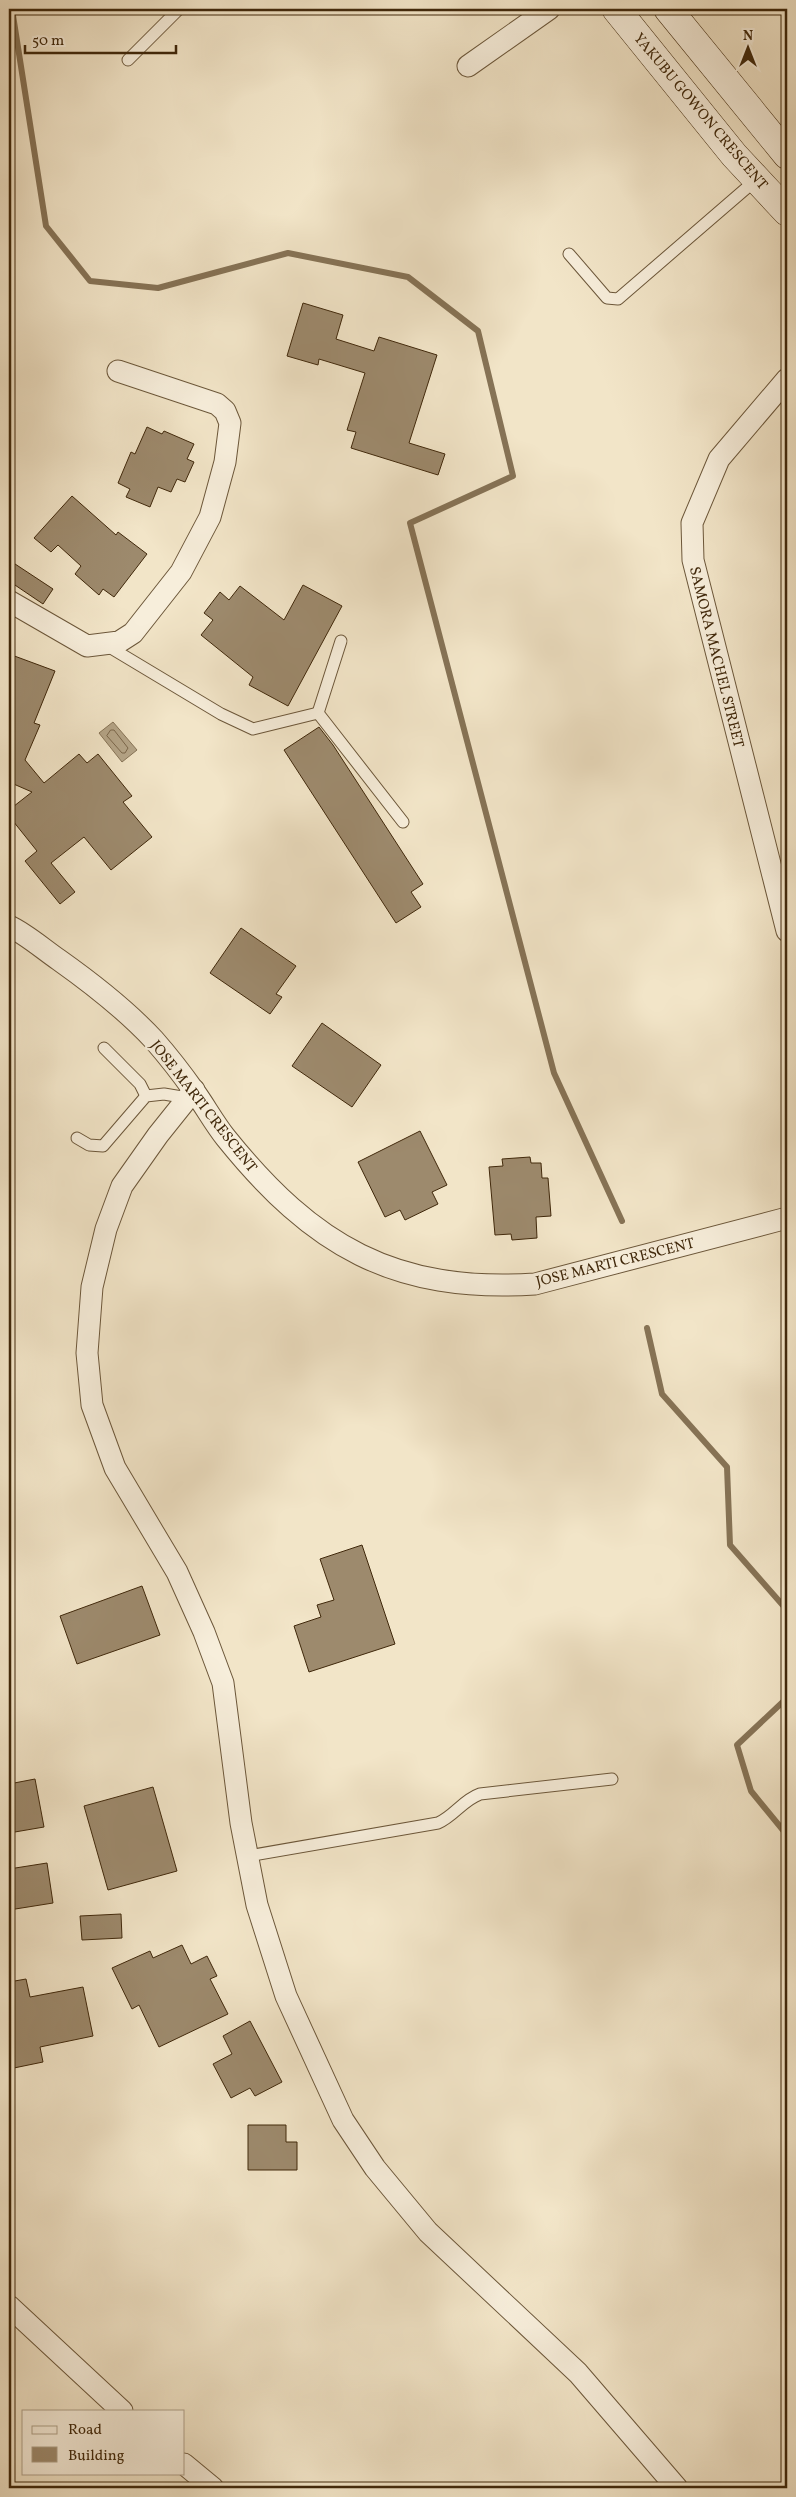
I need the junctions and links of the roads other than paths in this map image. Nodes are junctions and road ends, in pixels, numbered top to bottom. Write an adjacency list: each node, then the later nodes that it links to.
1 (179, 9): 5 (lane)
2 (549, 9): 6 (street)
3 (616, 9): 8 (main road, YAKUBU GOWON CRESCENT)
4 (668, 9): 7 (main road)
5 (128, 60)
6 (468, 66)
7 (787, 155)
8 (757, 179): 9 (main road, YAKUBU GOWON CRESCENT); 10 (lane)
9 (787, 212)
10 (569, 254)
11 (118, 371): 15 (street)
12 (787, 379): 19 (street, SAMORA MACHEL STREET)
13 (9, 601): 15 (street)
14 (341, 641): 16 (lane)
15 (106, 645): 16 (lane)
16 (318, 713): 17 (lane)
17 (403, 822)
18 (9, 926): 21 (street, JOSE MARTI CRESCENT)
19 (787, 931)
20 (104, 1048): 22 (lane)
21 (191, 1094): 22 (lane); 24 (street, JOSE MARTI CRESCENT); 26 (street)
22 (146, 1096): 23 (lane)
23 (78, 1138)
24 (787, 1218)
25 (612, 1778): 26 (lane)
26 (248, 1856): 31 (street)
27 (9, 2306): 28 (street)
28 (121, 2410)
29 (185, 2465): 30 (street)
30 (213, 2488)
31 (677, 2488)

